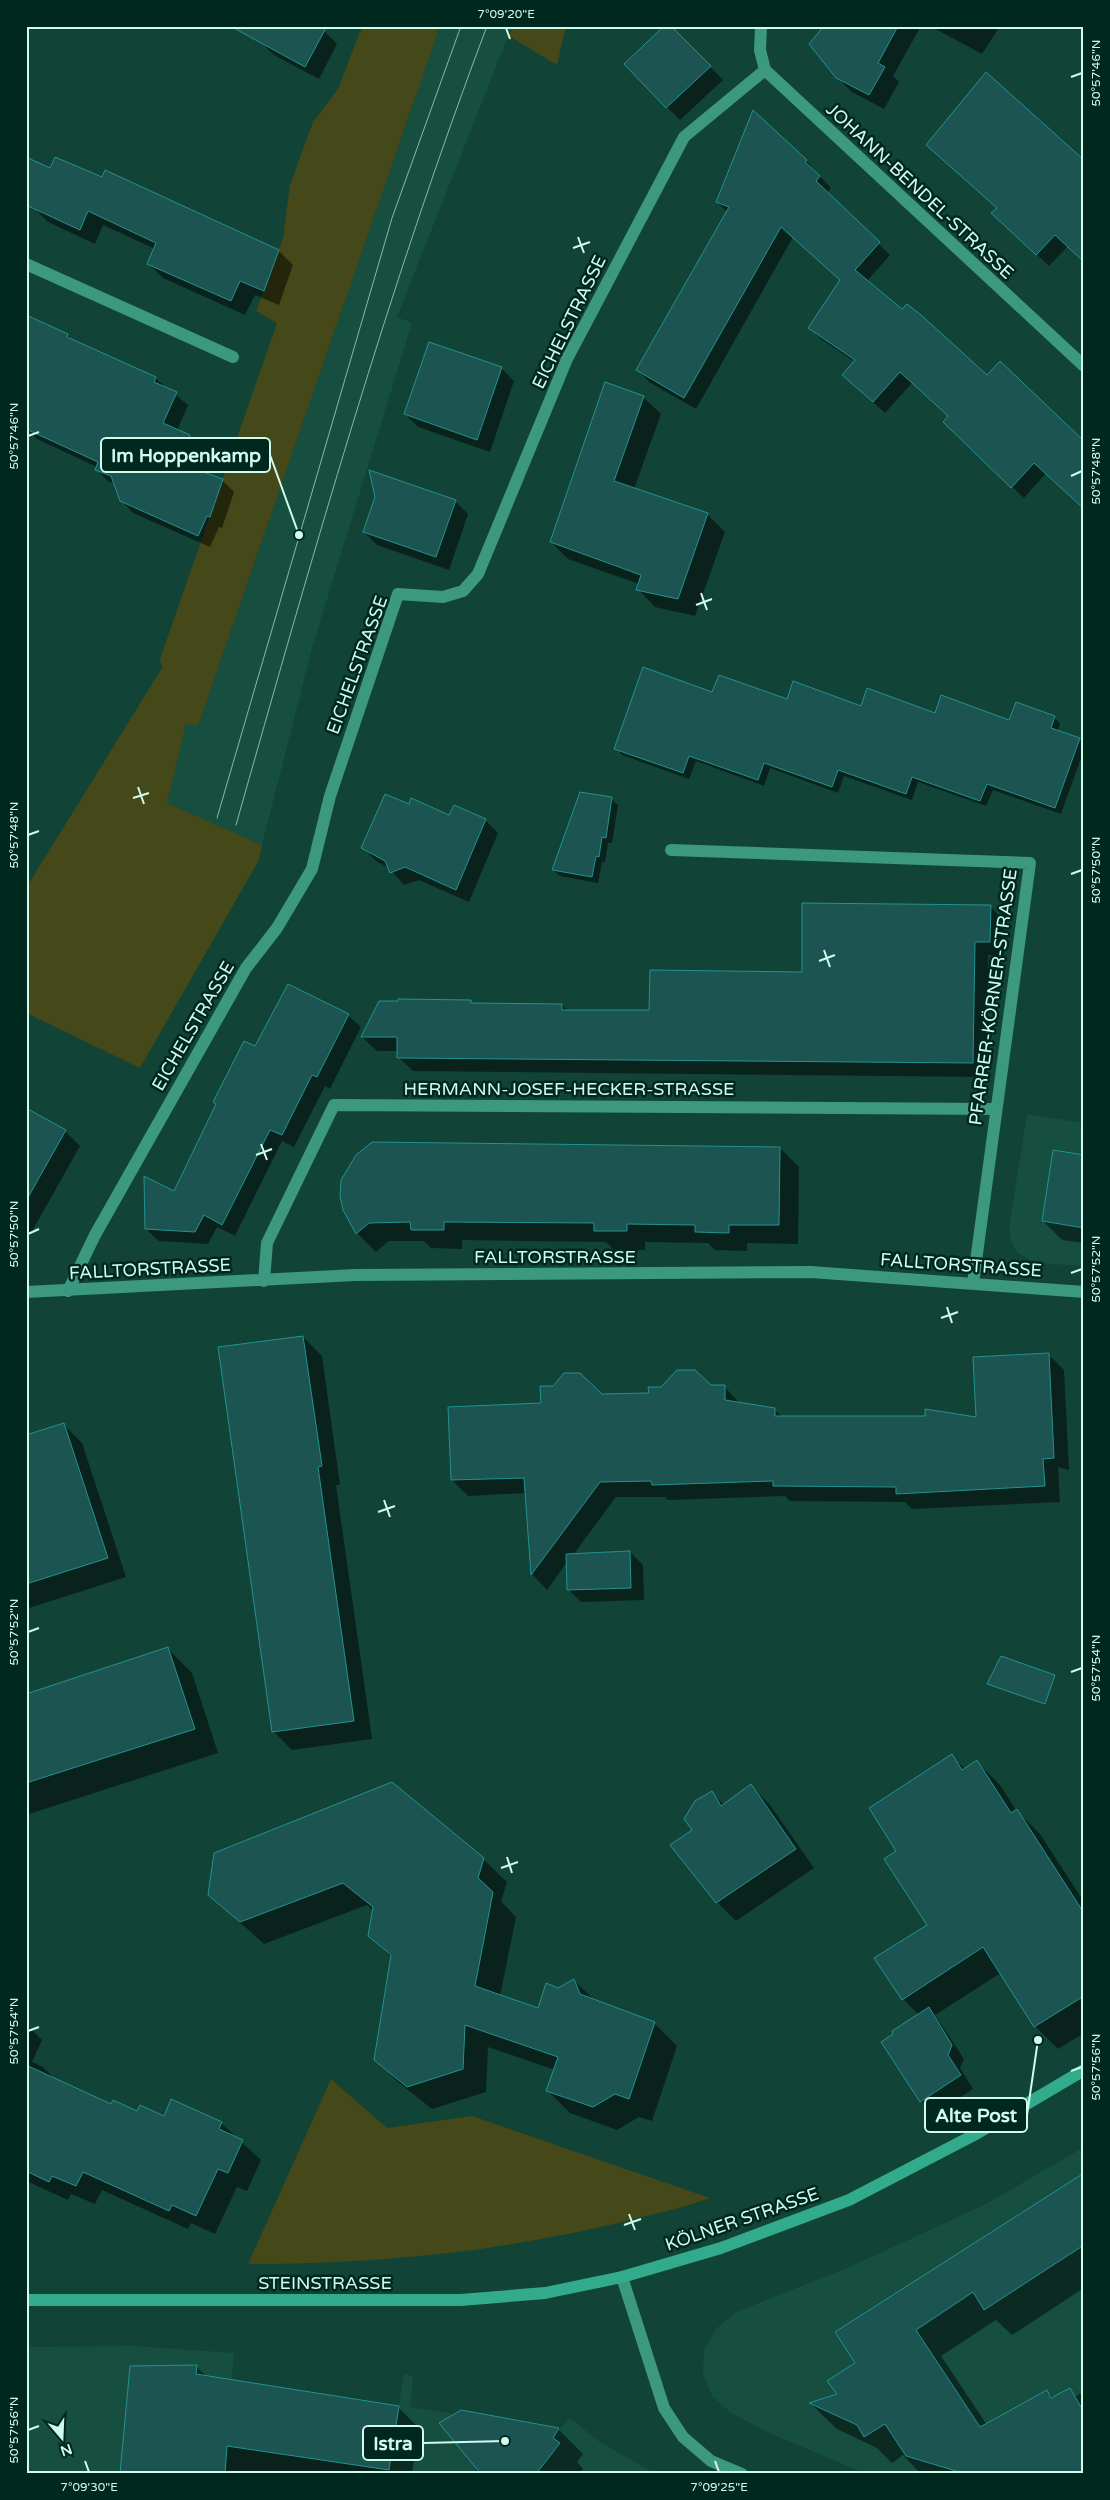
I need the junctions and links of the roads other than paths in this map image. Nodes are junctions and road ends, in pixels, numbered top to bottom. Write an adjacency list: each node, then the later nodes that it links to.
1 (761, 26): 2 (street)
2 (765, 70): 5 (street, JOHANN-BENDEL-STRASSE); 10 (street, EICHELSTRASSE)
3 (26, 264): 4 (street)
4 (234, 357)
5 (1084, 366)
6 (671, 850): 7 (street, PFARRER-KÖRNER-STRASSE)
7 (995, 1109): 8 (street, HERMANN-JOSEF-HECKER-STRASSE); 9 (street, PFARRER-KÖRNER-STRASSE)
8 (264, 1281): 9 (street, FALLTORSTRASSE); 10 (street, FALLTORSTRASSE)
9 (973, 1283): 12 (street, FALLTORSTRASSE)
10 (68, 1291): 11 (street, FALLTORSTRASSE)
11 (26, 1292)
12 (1084, 1292)
13 (1084, 2070): 14 (main road, KÖLNER STRASSE)
14 (622, 2277): 15 (main road, STEINSTRASSE); 16 (street)
15 (26, 2300)
16 (742, 2474)

